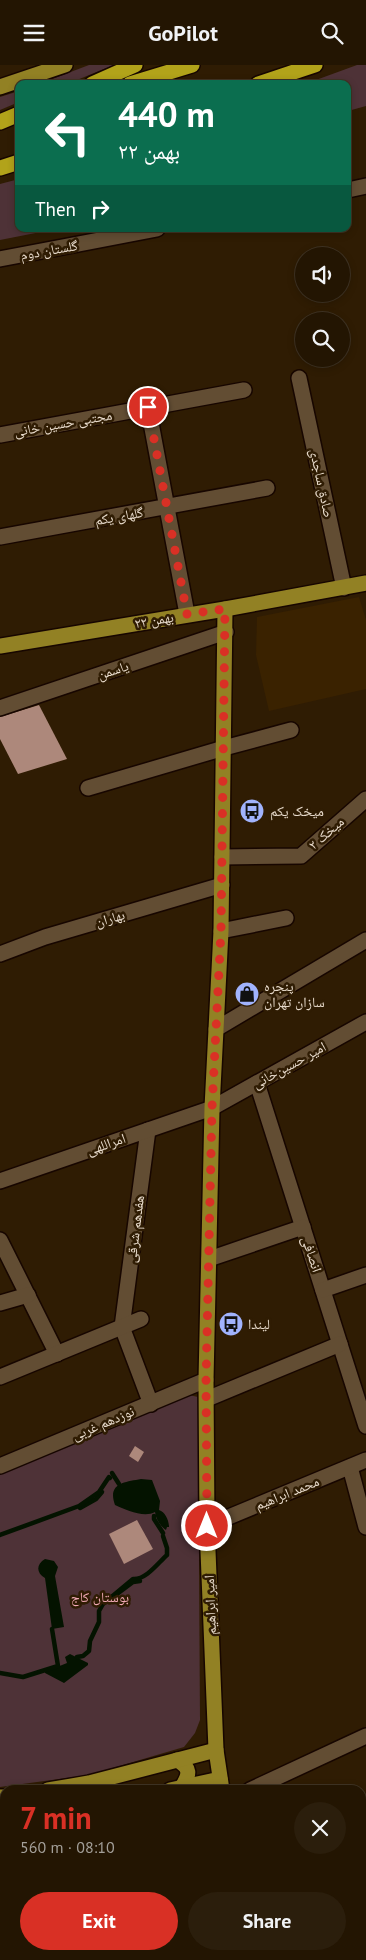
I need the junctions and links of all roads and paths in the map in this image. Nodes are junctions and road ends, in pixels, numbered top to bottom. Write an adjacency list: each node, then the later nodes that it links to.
1 (65, 65): 5 (main road)
2 (135, 65): 6 (highway)
3 (192, 65): 7 (highway)
4 (315, 65): 8 (highway)
5 (21, 80)
6 (101, 80)
7 (143, 80)
8 (270, 80)
9 (15, 82): 10 (main road)
10 (0, 87)
11 (15, 117): 12 (highway)
12 (0, 123)
13 (15, 163): 14 (highway)
14 (0, 168)
15 (366, 186): 16 (street)
16 (351, 189)
17 (142, 232): 18 (street, گلستان دوم)
18 (0, 259)
19 (299, 378): 27 (street, صادق ساجدی)
20 (244, 389): 21 (street, مجتبی حسین خانی)
21 (148, 407): 22 (street, مجتبی حسین خانی); 24 (street)
22 (0, 435)
23 (267, 489): 24 (street, گلهای یکم)
24 (166, 507): 25 (street, گلهای یکم); 29 (street)
25 (0, 537)
26 (366, 583): 27 (main road, ۲۲ بهمن)
27 (344, 588): 28 (main road, ۲۲ بهمن)
28 (225, 609): 29 (main road, ۲۲ بهمن); 30 (main road, امیر ابراهیم)
29 (187, 614): 31 (main road, ۲۲ بهمن)
30 (226, 632): 32 (street, یاسمن); 34 (main road, امیر ابراهیم)
31 (0, 646)
32 (0, 707)
33 (291, 730): 34 (street)
34 (224, 748): 35 (street); 37 (main road, امیر ابراهیم)
35 (88, 789)
36 (366, 799): 37 (street, میخک ۲)
37 (222, 857): 38 (main road, امیر ابراهیم)
38 (222, 885): 40 (main road, امیر ابراهیم); 42 (street, بهاران)
39 (286, 918): 40 (street)
40 (221, 931): 44 (main road, امیر ابراهیم)
41 (366, 940): 44 (street)
42 (0, 953)
43 (364, 1028): 45 (street, امیر حسین‌خانی)
44 (216, 1029): 46 (main road, امیر ابراهیم)
45 (257, 1083): 46 (street, امیر حسین‌خانی); 49 (street, انصافی)
46 (212, 1108): 47 (street, امراللهی); 51 (main road, امیر ابراهیم)
47 (148, 1130): 48 (street, امراللهی); 57 (street, هفدهم شرقی)
48 (0, 1181)
49 (303, 1227): 51 (street); 53 (street, انصافی)
50 (0, 1240): 54 (street)
51 (209, 1259): 61 (main road, امیر ابراهیم)
52 (366, 1275): 53 (street)
53 (323, 1290): 58 (street, انصافی)
54 (28, 1295): 55 (street); 59 (street)
55 (0, 1303)
56 (141, 1319): 57 (street)
57 (122, 1327): 59 (street); 64 (street, هفدهم شرقی)
58 (340, 1344): 62 (street, انصافی); 63 (street)
59 (57, 1354): 60 (street)
60 (0, 1377)
61 (206, 1381): 63 (main road, امیر ابراهیم); 64 (street, نوزدهم غربی)
62 (360, 1383): 65 (street, انصافی)
63 (207, 1399): 69 (main road, امیر ابراهیم)
64 (151, 1404): 67 (street, نوزدهم غربی)
65 (366, 1425)
66 (366, 1460): 68 (street, محمد ابراهیم)
67 (0, 1466)
68 (350, 1467): 69 (street, محمد ابراهیم); 70 (street)
69 (207, 1526): 72 (main road, امیر ابراهیم)
70 (366, 1527)
71 (366, 1736): 77 (street)
72 (216, 1750): 73 (main road); 76 (main road, امیر ابراهیم)
73 (177, 1760): 74 (main road); 75 (main road)
74 (77, 1785)
75 (180, 1785)
76 (221, 1785)
77 (261, 1785)

